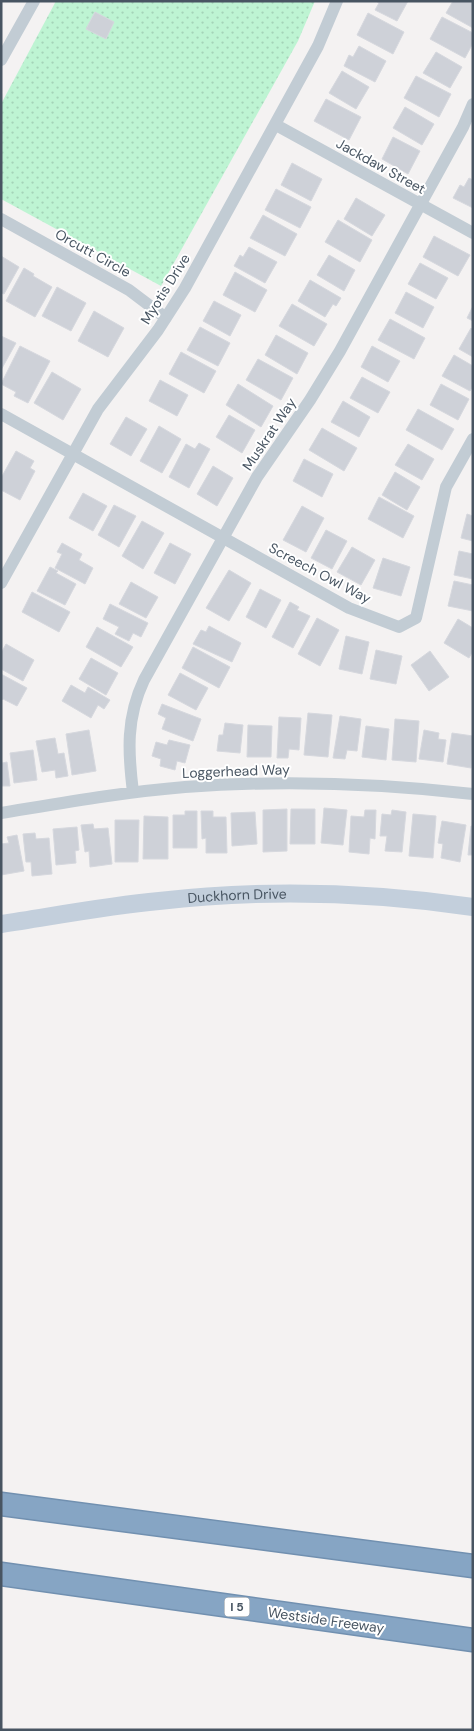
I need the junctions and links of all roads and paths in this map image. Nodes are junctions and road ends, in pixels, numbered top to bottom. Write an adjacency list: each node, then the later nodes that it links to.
1 (34, 1): 3 (street)
2 (337, 1): 5 (street, Myotis Drive)
3 (1, 60)
4 (473, 104): 6 (street, Muskrat Way)
5 (276, 125): 6 (street, Jackdaw Street); 9 (street, Myotis Drive)
6 (420, 205): 8 (street, Jackdaw Street); 13 (street, Muskrat Way)
7 (1, 219): 9 (street, Orcutt Circle)
8 (473, 233)
9 (166, 318): 12 (street, Myotis Drive)
10 (1, 414): 12 (street, Screech Owl Way)
11 (473, 440): 13 (street, Screech Owl Way)
12 (72, 454): 13 (street, Screech Owl Way); 14 (street, Myotis Drive)
13 (223, 538): 15 (street, Muskrat Way)
14 (1, 583)
15 (133, 792): 16 (street, Loggerhead Way); 17 (street, Loggerhead Way)
16 (473, 794)
17 (1, 813)
18 (473, 907): 19 (street, Duckhorn Drive)
19 (1, 924)
20 (1, 1504): 21 (highway)
21 (473, 1566)
22 (1, 1574): 23 (highway, Westside Freeway / I 5)
23 (473, 1640)

